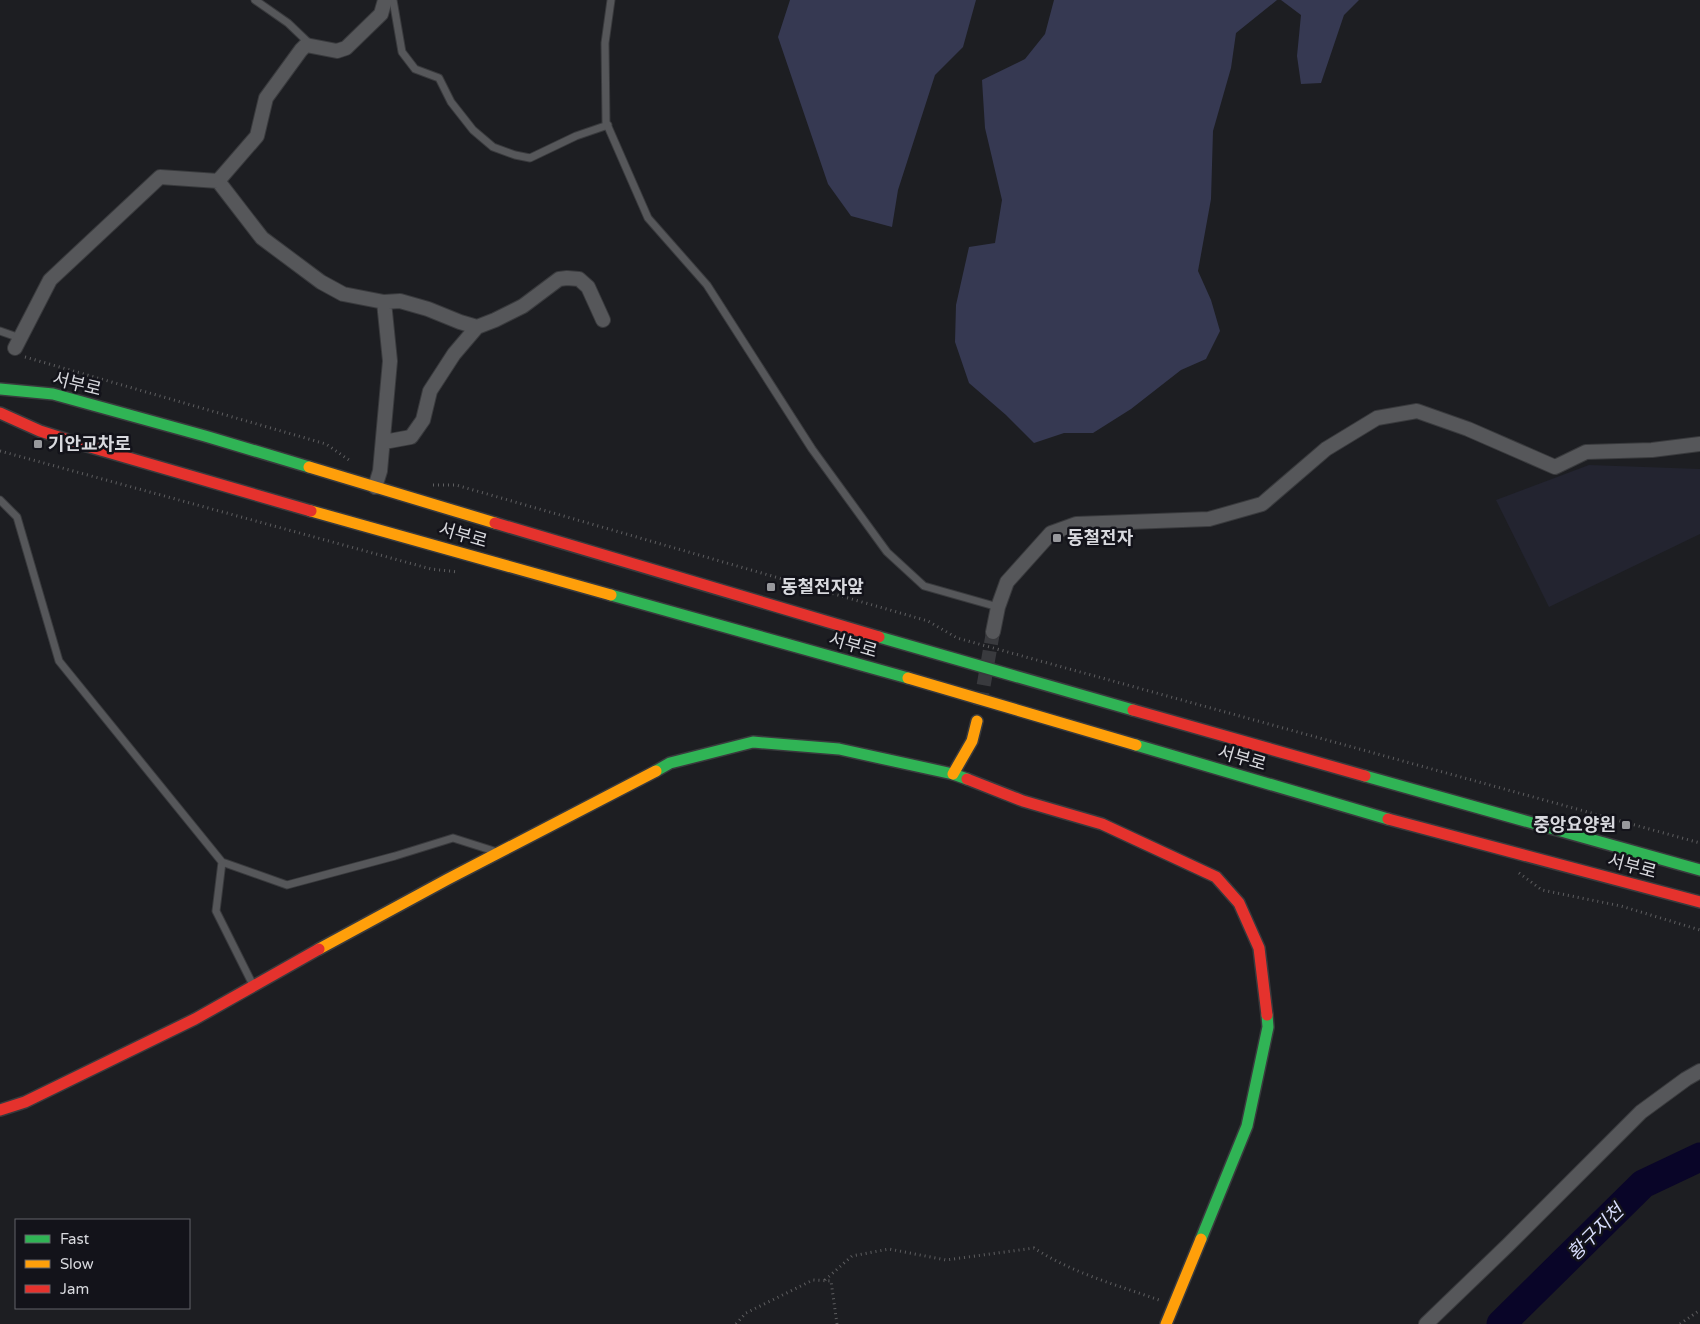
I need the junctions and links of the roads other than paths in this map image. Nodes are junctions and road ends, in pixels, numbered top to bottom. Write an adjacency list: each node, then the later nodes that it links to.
1 (255, 0): 5 (lane)
2 (385, 0): 5 (street)
3 (393, 0): 6 (lane)
4 (611, 0): 6 (lane)
5 (311, 45): 7 (street)
6 (608, 125): 19 (lane)
7 (218, 181): 8 (street); 12 (street)
8 (384, 302): 10 (street); 15 (street)
9 (603, 320): 10 (street)
10 (477, 327): 15 (street)
11 (0, 331): 12 (lane)
12 (18, 347)
13 (0, 389): 17 (main road, 서부로)
14 (0, 412): 26 (main road, 서부로)
15 (384, 442): 17 (street)
16 (1700, 444): 19 (street)
17 (375, 487): 25 (main road, 서부로)
18 (0, 500): 24 (lane)
19 (998, 606): 20 (street)
20 (993, 632)
21 (977, 721): 22 (main road)
22 (953, 774): 23 (main road); 30 (main road)
23 (500, 853): 24 (lane); 27 (main road)
24 (222, 862): 27 (lane)
25 (1700, 870)
26 (1700, 902)
27 (253, 985): 29 (main road)
28 (1700, 1071): 31 (street)
29 (0, 1110)
30 (1166, 1324)
31 (1426, 1324)

